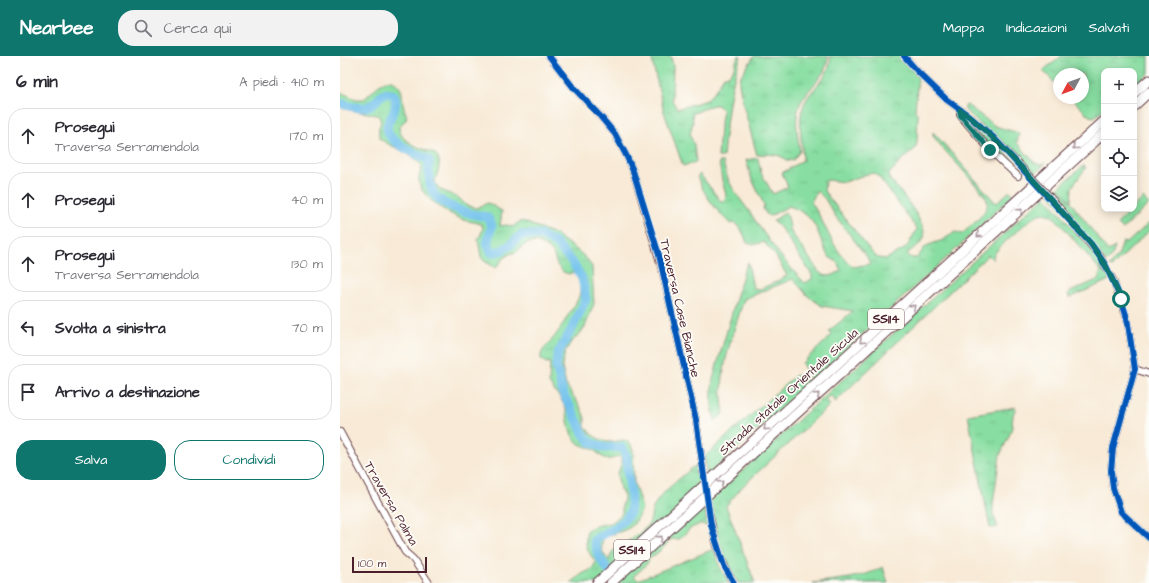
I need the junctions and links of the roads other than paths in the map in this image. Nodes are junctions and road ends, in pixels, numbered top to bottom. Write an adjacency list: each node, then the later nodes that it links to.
1 (549, 56): 14 (street, Traversa Case Bianche)
2 (904, 56): 7 (street)
3 (1149, 80): 4 (highway)
4 (1137, 90)
5 (1149, 92): 6 (highway)
6 (1136, 104)
7 (960, 110): 10 (street); 11 (street, bridge)
8 (1101, 124): 18 (highway, Strada statale Orientale Sicula / SS114, one-way to 18)
9 (1101, 136): 19 (highway, Strada statale Orientale Sicula / SS114, one-way to 9)
10 (1018, 176)
11 (1135, 369): 12 (street); 16 (street)
12 (1149, 374)
13 (340, 432): 17 (street, Traversa Palma)
14 (704, 476)
15 (708, 501): 20 (street)
16 (1149, 538)
17 (429, 583)
18 (597, 583)
19 (611, 583)
20 (734, 583)

